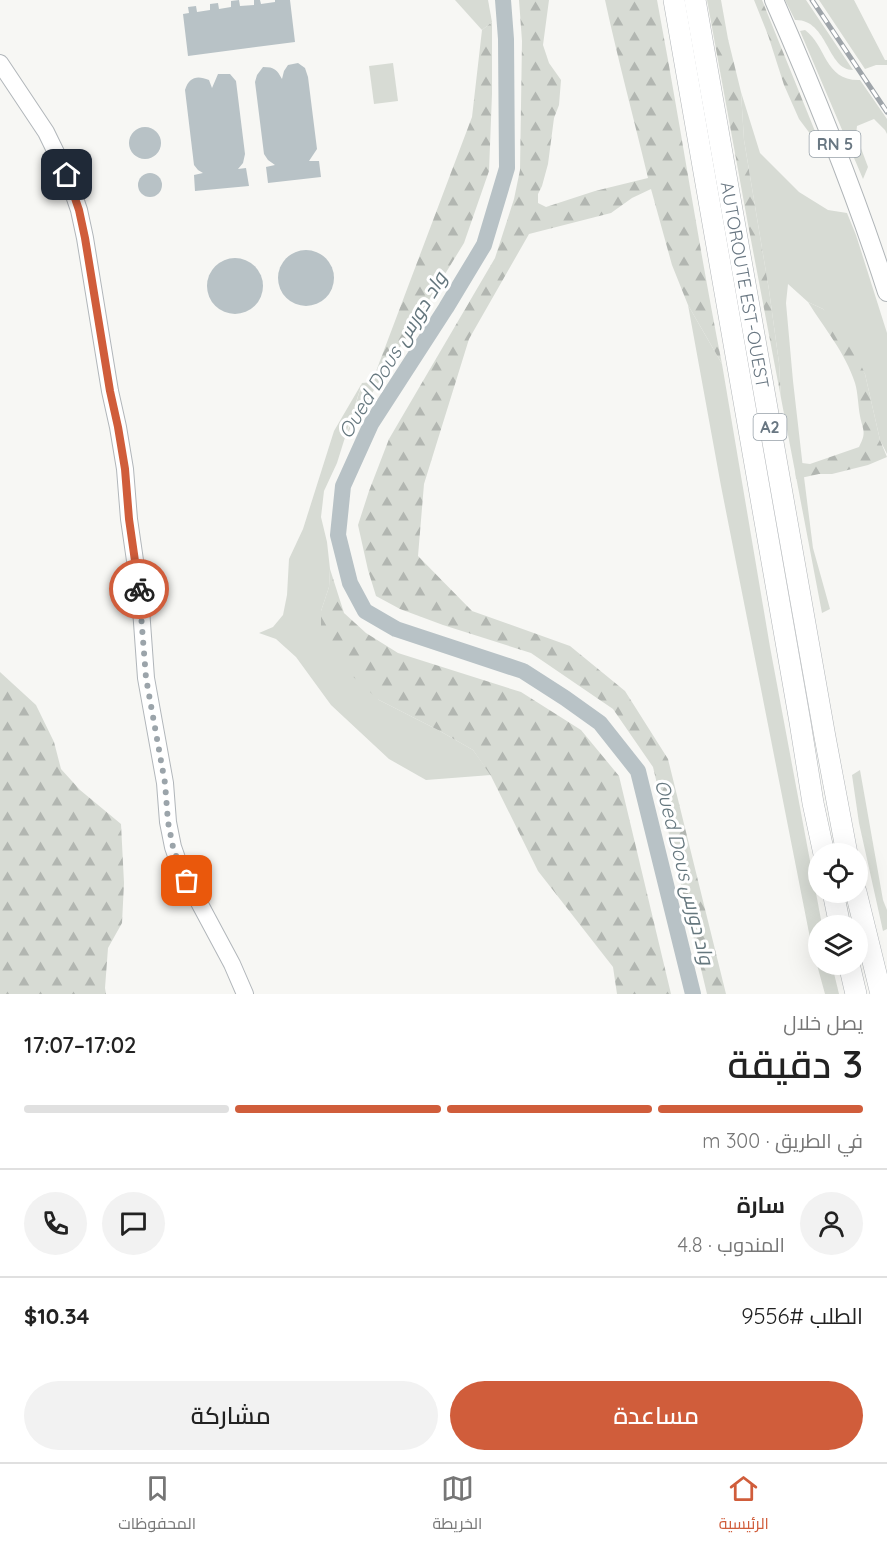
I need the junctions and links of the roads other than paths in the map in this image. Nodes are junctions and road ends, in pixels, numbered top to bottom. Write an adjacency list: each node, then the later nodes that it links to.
1 (674, 0): 6 (highway, AUTOROUTE EST-OUEST / A2)
2 (694, 0): 7 (highway, AUTOROUTE EST-OUEST / A2)
3 (774, 0): 5 (main road, RN 5)
4 (0, 63): 10 (street)
5 (887, 292)
6 (822, 843)
7 (845, 843)
8 (859, 903): 12 (highway)
9 (852, 975): 11 (highway)
10 (245, 994)
11 (856, 994)
12 (881, 994)

